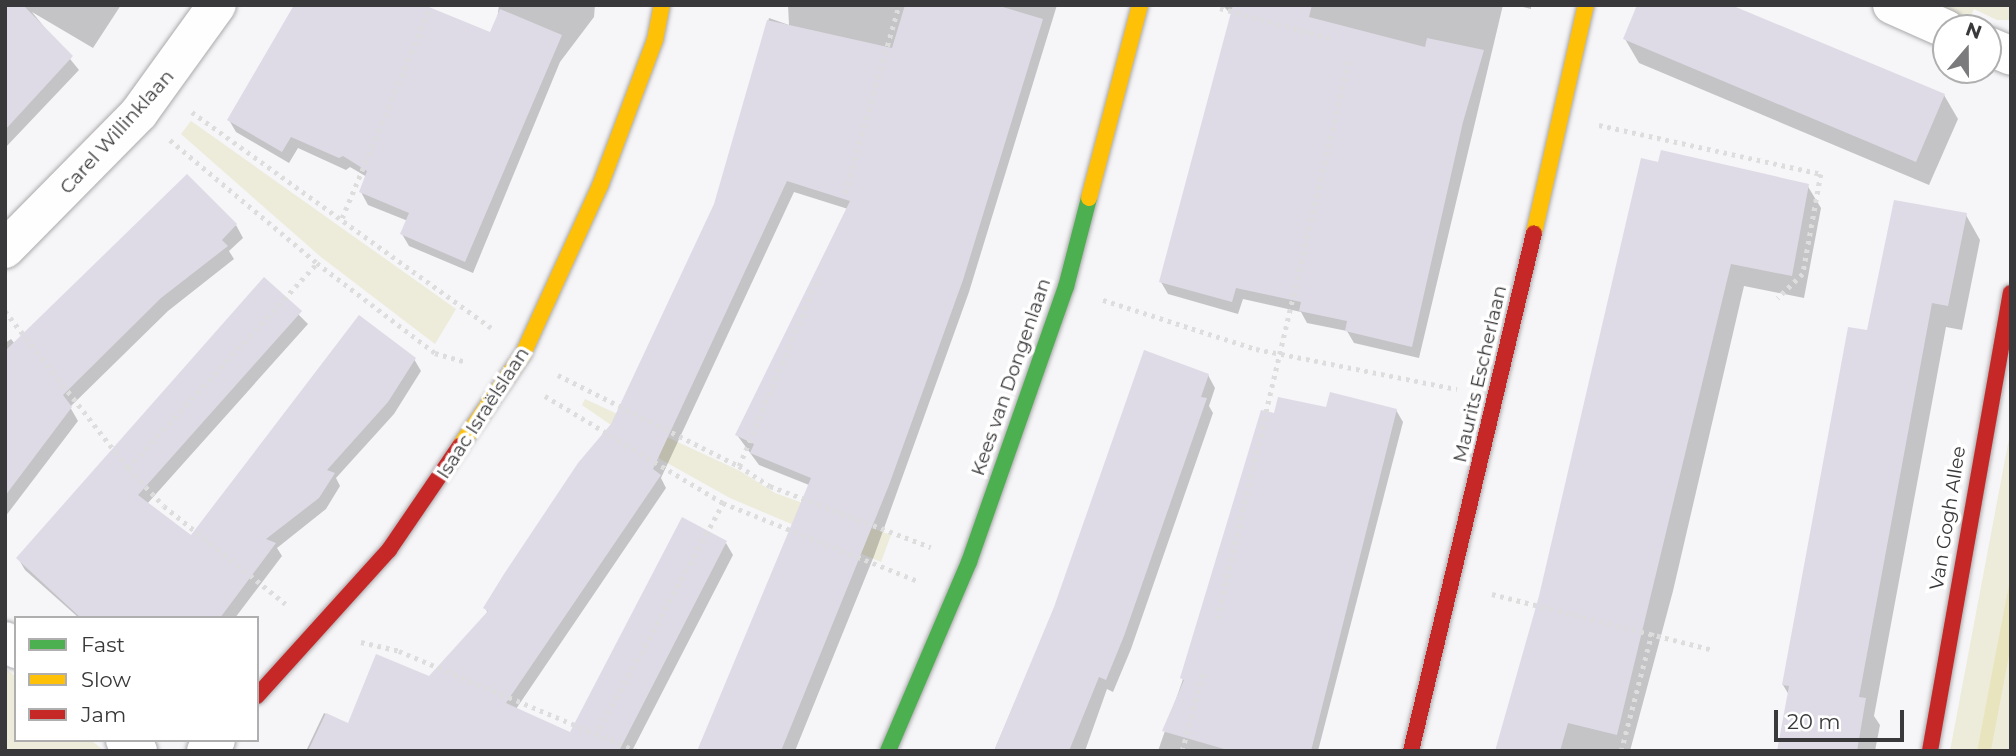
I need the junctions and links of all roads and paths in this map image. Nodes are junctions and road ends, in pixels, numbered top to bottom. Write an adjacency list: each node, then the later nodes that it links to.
1 (217, 5): 15 (street, Carel Willinklaan)
2 (431, 5): 14 (path)
3 (663, 5): 29 (street, Isaac Israëlslaan)
4 (900, 5): 13 (path)
5 (1140, 5): 18 (street, Kees van Dongenlaan)
6 (1586, 5): 12 (street, Maurits Escherlaan)
7 (1892, 5): 9 (street)
8 (1220, 8): 10 (path)
9 (1932, 23)
10 (1330, 37)
11 (1349, 59): 22 (path)
12 (1562, 117): 20 (path); 23 (street, Maurits Escherlaan)
13 (845, 193)
14 (342, 218)
15 (5, 249)
16 (317, 263): 25 (path)
17 (818, 277): 24 (path)
18 (1066, 287): 22 (path); 36 (street, Kees van Dongenlaan)
19 (2011, 293): 40 (street, Van Gogh Allee)
20 (1778, 298)
21 (5, 311): 25 (path)
22 (1282, 355): 23 (path); 28 (path)
23 (1496, 397): 27 (street, Maurits Escherlaan)
24 (739, 466)
25 (128, 468): 29 (path)
26 (723, 503): 34 (path)
27 (1454, 584): 30 (path); 38 (street, Maurits Escherlaan)
28 (1217, 619)
29 (318, 631): 33 (street, Isaac Israëlslaan); 34 (path)
30 (1652, 632): 31 (path); 39 (path)
31 (1713, 650)
32 (1204, 669): 37 (path)
33 (259, 694)
34 (595, 736): 35 (path)
35 (637, 751)
36 (888, 751)
37 (1182, 751)
38 (1411, 751)
39 (1621, 751)
40 (1930, 751)

